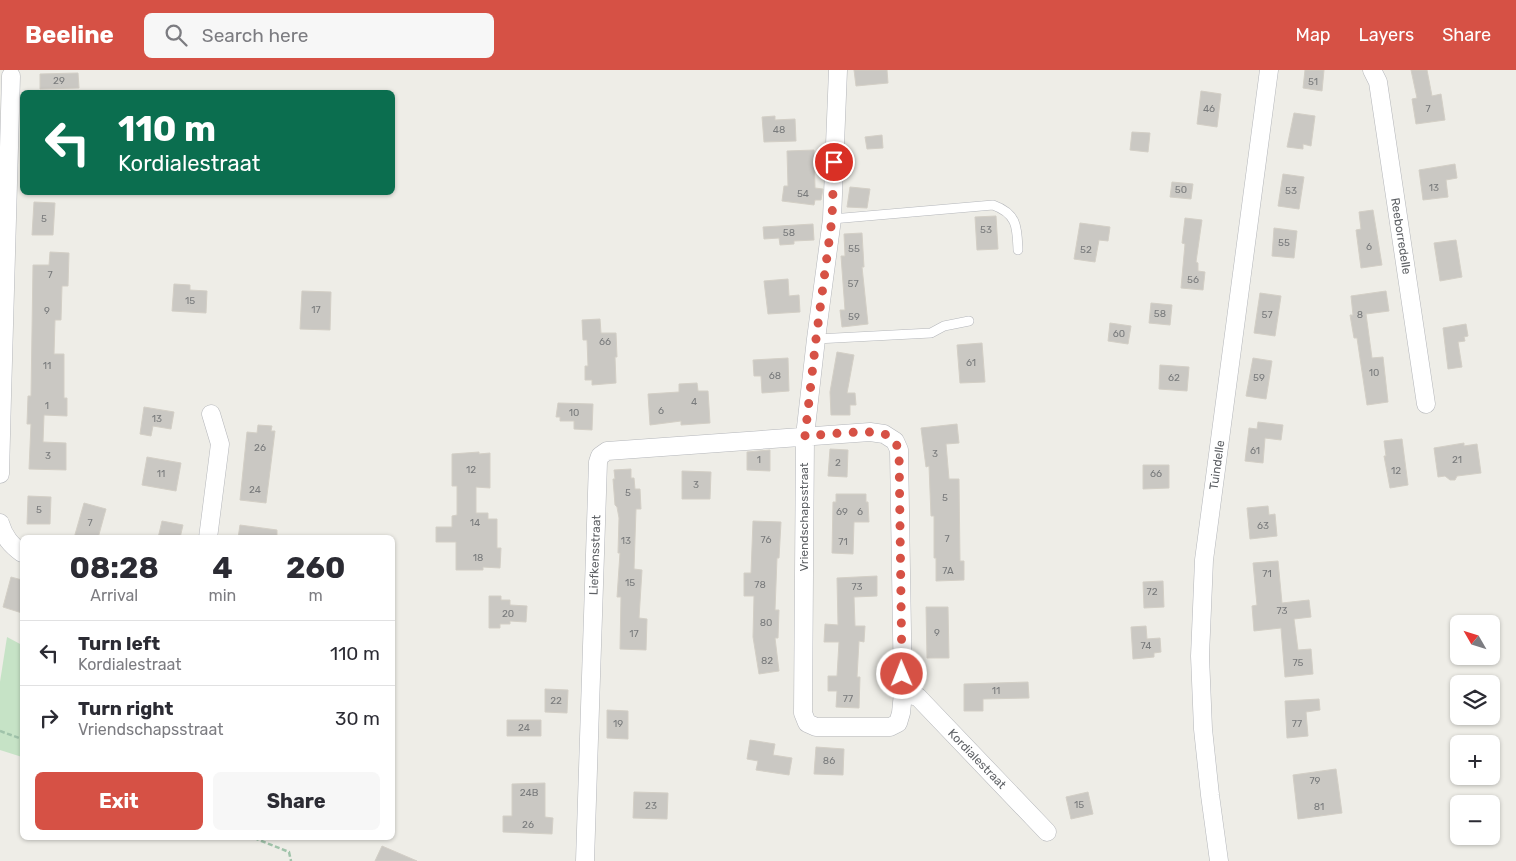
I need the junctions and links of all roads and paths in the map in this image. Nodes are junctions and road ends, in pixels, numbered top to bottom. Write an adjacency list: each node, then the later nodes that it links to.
1 (838, 70): 5 (street, Vriendschapsstraat)
2 (1269, 70): 24 (street, Tuindelle)
3 (1372, 70): 10 (street, Reeborredelle)
4 (7, 75): 9 (street)
5 (832, 219): 6 (lane); 8 (street, Vriendschapsstraat)
6 (1018, 250)
7 (969, 321): 8 (lane)
8 (816, 339): 12 (street, Vriendschapsstraat)
9 (1, 396): 13 (street)
10 (1426, 404)
11 (211, 414): 15 (street)
12 (805, 436): 17 (street); 17 (street, Vriendschapsstraat); 23 (street, Liefkensstraat)
13 (0, 474)
14 (0, 523): 16 (street)
15 (208, 535)
16 (20, 551)
17 (903, 693): 20 (street, Kordialestraat)
18 (0, 731): 19 (path)
19 (20, 739)
20 (1047, 832)
21 (259, 840): 22 (path)
22 (291, 861)
23 (585, 861)
24 (1219, 861)

